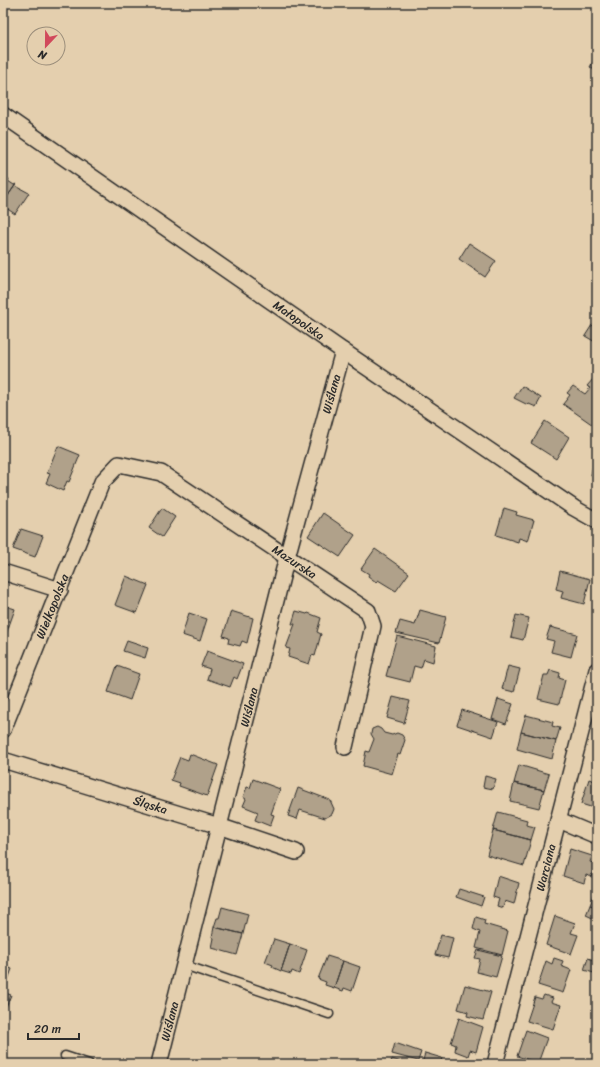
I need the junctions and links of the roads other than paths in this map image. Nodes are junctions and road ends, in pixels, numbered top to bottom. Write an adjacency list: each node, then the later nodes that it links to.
1 (3, 115): 2 (street, Małopolska)
2 (343, 351): 4 (street, Małopolska); 5 (street, Wiślana)
3 (102, 482): 5 (street, Mazurska); 7 (street, Wielkopolska)
4 (597, 521)
5 (287, 557): 10 (street, Mazurska); 13 (street, Wiślana)
6 (3, 572): 7 (street)
7 (60, 590): 9 (street, Wielkopolska)
8 (597, 670): 12 (street, Warciana)
9 (3, 730)
10 (345, 747)
11 (3, 760): 13 (street, Śląska)
12 (559, 820): 14 (street); 21 (street, Warciana)
13 (219, 826): 15 (street, Śląska); 16 (street, Wiślana)
14 (597, 836)
15 (296, 852)
16 (184, 965): 17 (lane); 20 (street, Wiślana)
17 (329, 1014)
18 (65, 1056): 19 (lane)
19 (90, 1064)
20 (159, 1064)
21 (495, 1064)

